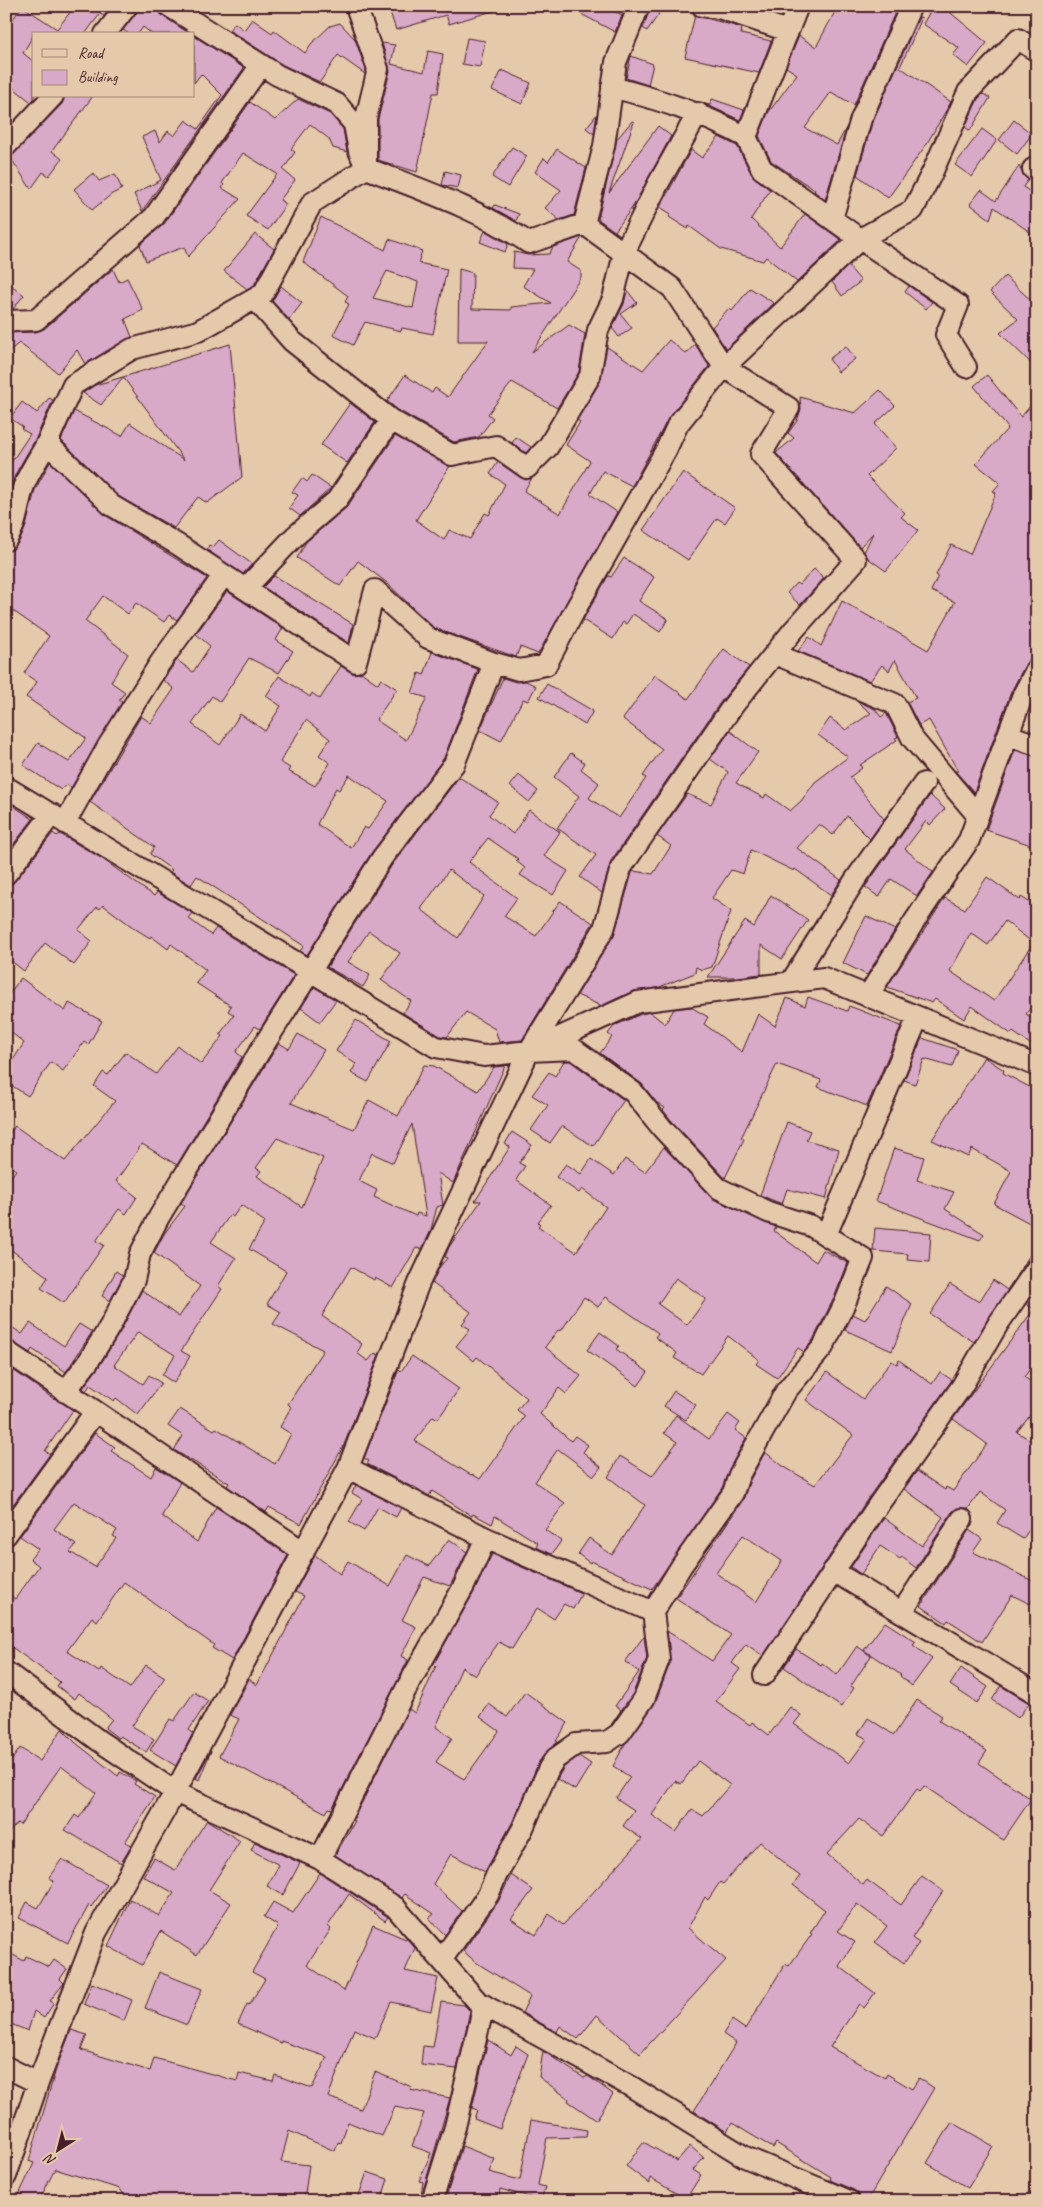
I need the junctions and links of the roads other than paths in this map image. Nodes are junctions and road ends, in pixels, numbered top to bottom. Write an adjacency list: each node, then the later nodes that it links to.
1 (127, 6): 9 (street)
2 (169, 6): 11 (street)
3 (356, 6): 17 (street)
4 (639, 6): 12 (street)
5 (702, 6): 8 (street)
6 (798, 6): 8 (street)
7 (911, 6): 18 (street)
8 (788, 31): 15 (street)
9 (107, 32)
10 (1037, 51): 20 (street)
11 (261, 65): 17 (street); 23 (street)
12 (612, 86): 14 (street); 19 (street)
13 (51, 98): 16 (street)
14 (698, 113): 15 (street); 21 (street)
15 (746, 137): 18 (street)
16 (6, 146)
17 (366, 168): 19 (street); 22 (street)
18 (832, 219): 20 (street)
19 (584, 224): 21 (street)
20 (860, 239): 24 (street); 25 (street)
21 (624, 254): 24 (street); 26 (street)
22 (255, 299): 26 (street); 27 (street)
23 (6, 321)
24 (724, 367): 31 (street); 32 (street)
25 (966, 367)
26 (391, 420): 30 (street)
27 (48, 443): 28 (street); 29 (street)
28 (6, 540)
29 (224, 575): 30 (street); 39 (street)
30 (245, 589): 32 (street)
31 (775, 654): 38 (street); 45 (street)
32 (494, 662): 41 (street)
33 (1037, 668): 34 (street)
34 (1008, 735): 35 (street); 38 (street)
35 (1037, 745)
36 (924, 783): 42 (street)
37 (6, 787): 39 (street)
38 (978, 816): 43 (street)
39 (58, 818): 40 (street); 41 (street)
40 (6, 874)
41 (311, 971): 45 (street); 50 (street)
42 (792, 982): 43 (street); 45 (street)
43 (868, 996): 44 (street)
44 (918, 1017): 46 (street); 47 (street)
45 (529, 1051): 47 (street); 52 (street)
46 (1037, 1066)
47 (826, 1236): 58 (street)
48 (1037, 1268): 57 (street)
49 (6, 1351): 50 (street)
50 (65, 1392): 51 (street)
51 (95, 1412): 54 (street); 56 (street)
52 (348, 1468): 55 (street); 56 (street)
53 (962, 1519): 59 (street)
54 (6, 1535)
55 (486, 1538): 58 (street); 64 (street)
56 (304, 1552): 63 (street)
57 (833, 1570): 59 (street); 61 (street)
58 (653, 1612): 65 (street)
59 (902, 1612): 62 (street)
60 (6, 1672): 63 (street)
61 (764, 1675)
62 (1037, 1694)
63 (175, 1792): 64 (street); 68 (street)
64 (320, 1859): 65 (street)
65 (442, 1959): 66 (street)
66 (484, 2005): 70 (street); 71 (street)
67 (6, 2067): 68 (street)
68 (38, 2084): 69 (street)
69 (7, 2175)
70 (432, 2201)
71 (849, 2201)

